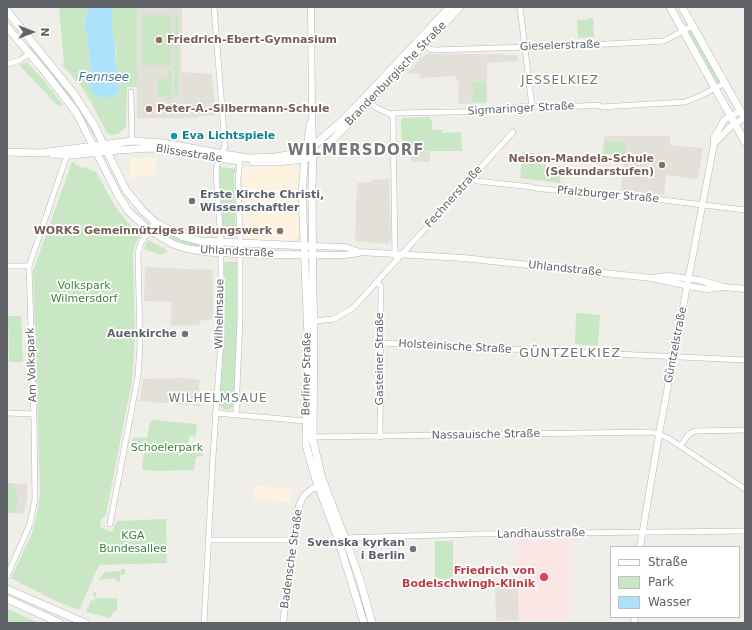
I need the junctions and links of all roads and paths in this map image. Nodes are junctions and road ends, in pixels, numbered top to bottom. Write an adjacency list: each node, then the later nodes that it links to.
1 (214, 7): 39 (street, Wilhelmsaue)
2 (311, 7): 23 (street, Berliner Straße)
3 (450, 7): 19 (main road, Brandenburgische Straße)
4 (460, 7): 12 (main road, Brandenburgische Straße)
5 (520, 7): 13 (street)
6 (670, 7): 11 (main road)
7 (682, 7): 10 (main road)
8 (7, 11): 32 (main road, Uhlandstraße)
9 (7, 26): 14 (main road, Uhlandstraße)
10 (692, 26): 11 (street, Gieselerstraße); 16 (main road)
11 (683, 31): 13 (street, Gieselerstraße); 17 (main road)
12 (425, 44): 13 (street, Gieselerstraße); 19 (main road, Brandenburgische Straße)
13 (525, 48): 20 (street)
14 (29, 54): 15 (street); 33 (main road, Uhlandstraße)
15 (7, 64)
16 (725, 83): 17 (street, Sigmaringer Straße); 21 (main road)
17 (715, 88): 20 (street, Sigmaringer Straße); 24 (main road)
18 (131, 92): 28 (street)
19 (368, 100): 22 (street); 31 (main road, Brandenburgische Straße); 38 (main road, Brandenburgische Straße)
20 (532, 107): 22 (street, Sigmaringer Straße)
21 (743, 110): 24 (street, Güntzelstraße); 25 (main road)
22 (390, 114): 54 (street)
23 (312, 116): 31 (street, Berliner Straße); 34 (street, Berliner Straße)
24 (731, 116): 26 (main road); 30 (street, Güntzelstraße)
25 (745, 118): 26 (street)
26 (735, 124): 29 (main road); 30 (street)
27 (513, 132): 42 (street, Fechnerstraße)
28 (132, 141): 32 (main road, Blissestraße); 39 (main road, Blissestraße)
29 (745, 142)
30 (714, 144): 43 (street, Güntzelstraße)
31 (313, 146): 34 (main road, Brandenburgische Straße); 38 (main road, Berliner Straße)
32 (105, 148): 33 (main road, Blissestraße); 39 (main road, Blissestraße); 45 (main road, Uhlandstraße)
33 (95, 149): 36 (main road, Blissestraße); 37 (main road, Blissestraße); 46 (main road, Uhlandstraße)
34 (306, 150): 39 (main road, Blissestraße); 40 (main road, Berliner Straße)
35 (7, 152): 36 (main road, Blissestraße)
36 (41, 153): 37 (main road, Blissestraße)
37 (67, 155): 58 (street, Am Volkspark)
38 (313, 156): 40 (main road, Blissestraße); 50 (main road, Berliner Straße)
39 (221, 157): 41 (main road, Blissestraße); 47 (street, Wilhelmsaue)
40 (304, 159): 41 (main road, Blissestraße); 49 (main road, Berliner Straße)
41 (240, 162): 48 (street, Wilhelmsaue)
42 (472, 177): 43 (street, Pfalzburger Straße); 54 (street, Fechnerstraße)
43 (702, 206): 44 (street, Pfalzburger Straße); 60 (street, Güntzelstraße)
44 (745, 210)
45 (155, 222): 46 (street); 47 (main road, Uhlandstraße)
46 (149, 230): 52 (main road, Uhlandstraße); 81 (street)
47 (221, 242): 48 (main road, Uhlandstraße); 52 (street, Wilhelmsaue)
48 (240, 243): 49 (main road, Uhlandstraße); 53 (street, Wilhelmsaue)
49 (304, 246): 50 (main road, Uhlandstraße); 55 (main road, Berliner Straße)
50 (312, 246): 51 (street, Uhlandstraße); 56 (main road, Berliner Straße)
51 (360, 252): 54 (street, Uhlandstraße); 56 (street, Uhlandstraße)
52 (221, 253): 53 (main road, Uhlandstraße); 71 (street, Wilhelmsaue)
53 (240, 254): 55 (main road, Uhlandstraße); 72 (street, Wilhelmsaue)
54 (399, 254): 59 (street, Uhlandstraße); 61 (street)
55 (304, 255): 56 (main road, Uhlandstraße); 73 (main road, Berliner Straße)
56 (312, 255): 65 (main road, Berliner Straße)
57 (7, 266): 58 (street)
58 (28, 266): 70 (street, Am Volkspark)
59 (651, 278): 60 (street, Uhlandstraße); 62 (street, Uhlandstraße)
60 (688, 279): 62 (street, Güntzelstraße); 63 (street, Uhlandstraße)
61 (377, 282): 65 (street); 66 (street, Gasteiner Straße)
62 (687, 286): 63 (street, Uhlandstraße); 67 (street, Güntzelstraße)
63 (724, 287): 64 (street, Uhlandstraße)
64 (745, 289)
65 (314, 321): 77 (main road, Berliner Straße)
66 (380, 343): 67 (street, Holsteinische Straße); 76 (street, Gasteiner Straße)
67 (674, 357): 68 (street, Holsteinische Straße); 75 (street, Güntzelstraße)
68 (745, 360)
69 (7, 414): 70 (street)
70 (33, 414): 88 (street, Am Volkspark)
71 (215, 414): 72 (street); 85 (street, Wilhelmsaue)
72 (236, 415): 73 (street)
73 (306, 421): 79 (main road, Berliner Straße)
74 (745, 430): 78 (street)
75 (659, 434): 76 (street, Nassauische Straße); 78 (street); 83 (street, Güntzelstraße)
76 (380, 437): 77 (street, Nassauische Straße)
77 (313, 438): 79 (main road, Berliner Straße)
78 (681, 446): 80 (street)
79 (321, 486): 84 (main road, Berliner Straße); 86 (street, Badensche Straße)
80 (745, 489)
81 (110, 524)
82 (745, 531): 83 (street, Landhausstraße)
83 (641, 533): 84 (street, Landhausstraße); 87 (street, Güntzelstraße)
84 (341, 538): 95 (main road, Berliner Straße); 96 (main road, Berliner Straße)
85 (208, 540): 86 (street); 93 (street, Wilhelmsaue)
86 (293, 540): 94 (street, Badensche Straße)
87 (640, 546)
88 (7, 576)
89 (7, 589): 92 (main road)
90 (7, 599): 91 (main road)
91 (60, 623)
92 (85, 623)
93 (204, 623)
94 (283, 623)
95 (364, 623)
96 (372, 623)

